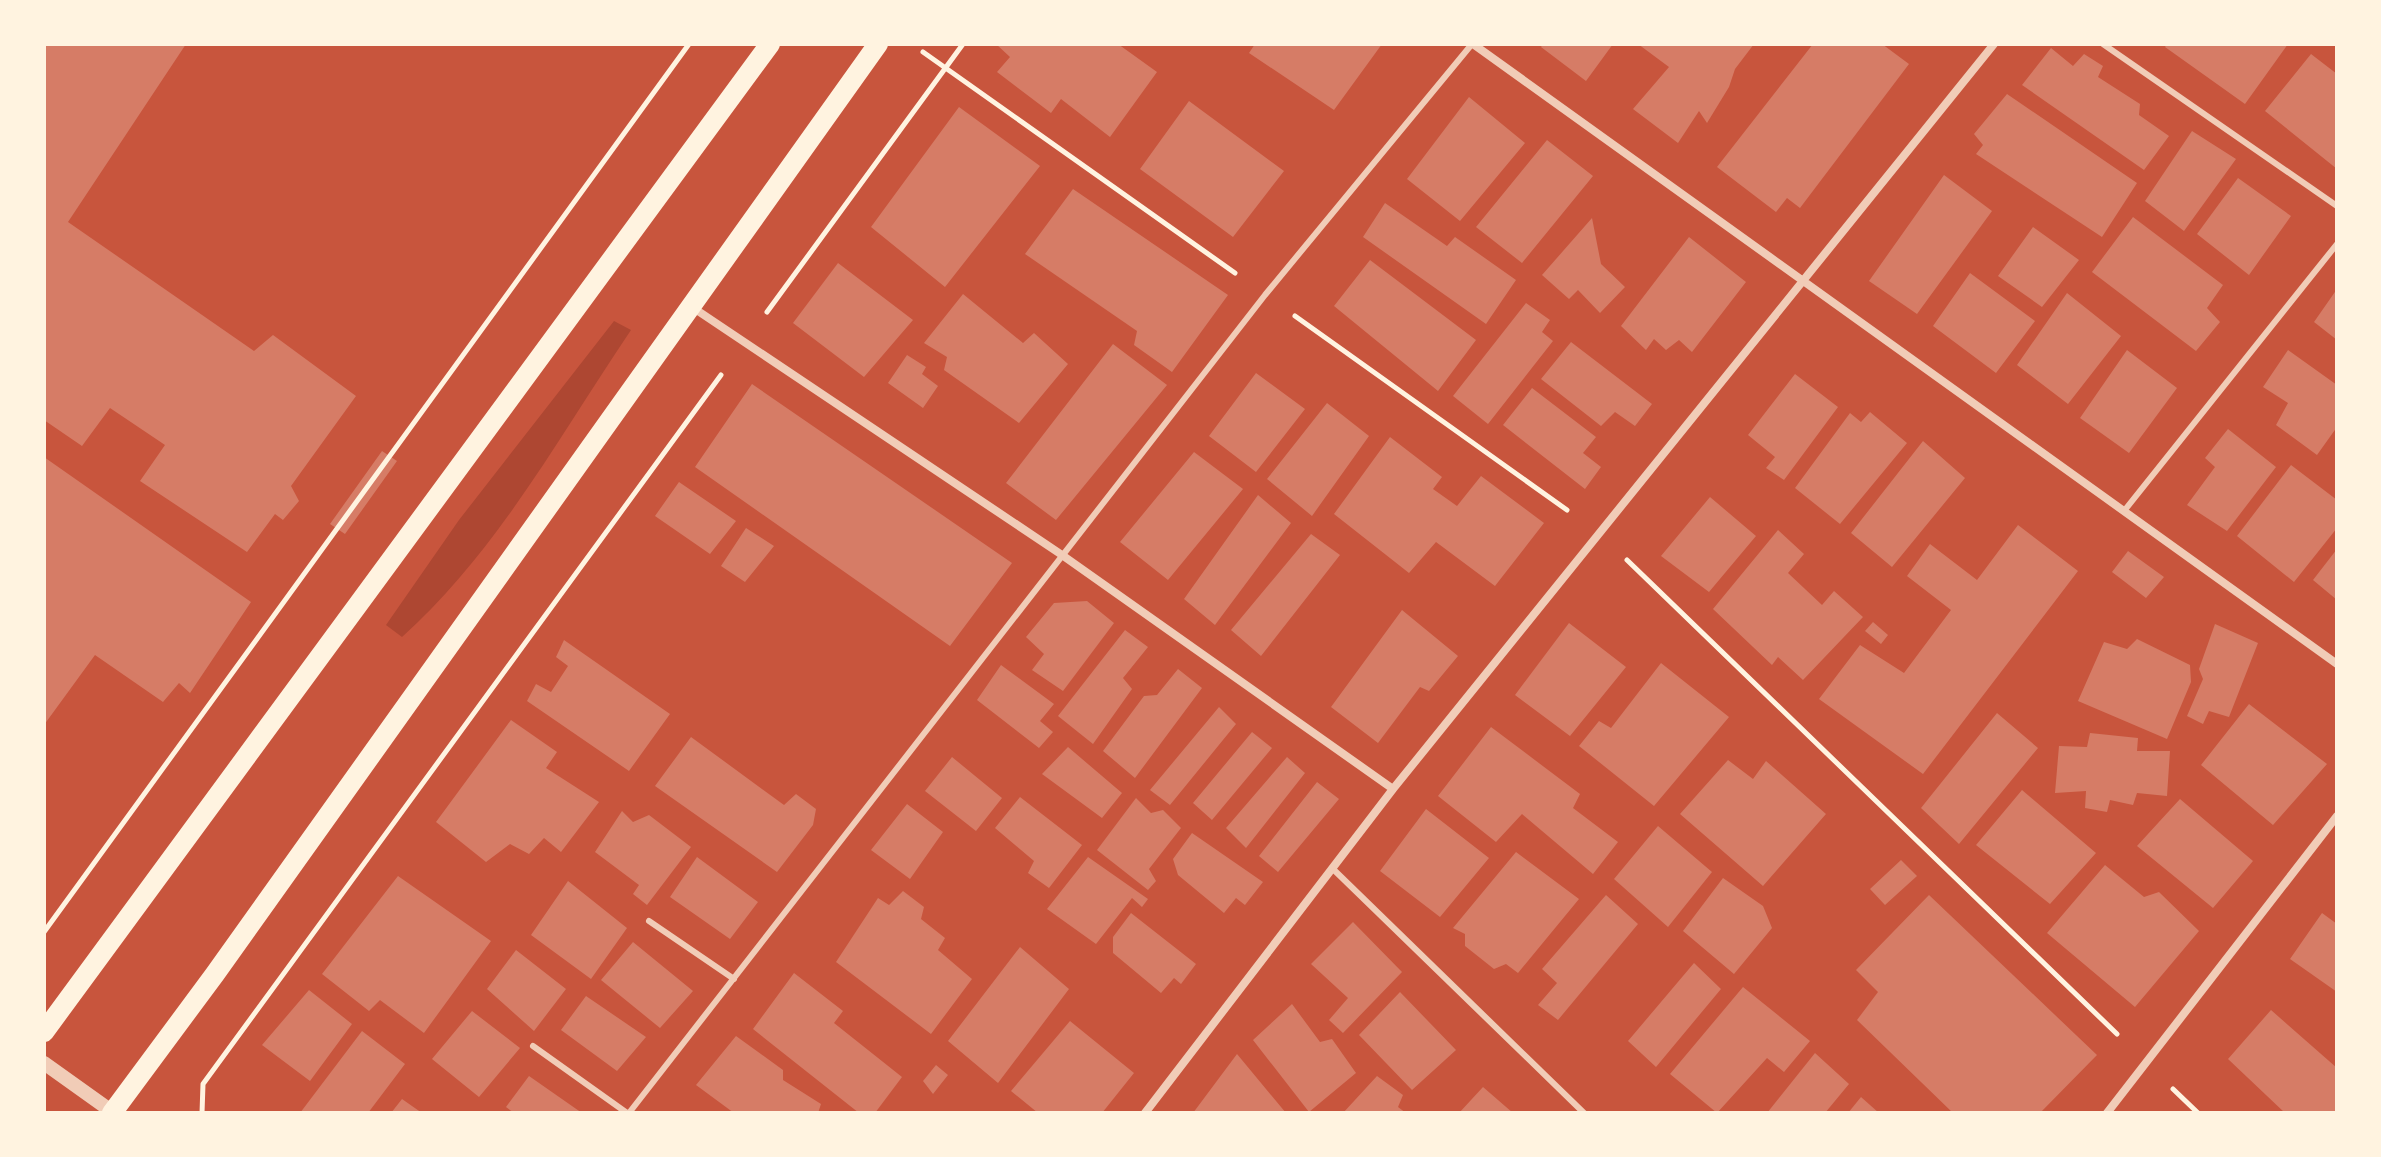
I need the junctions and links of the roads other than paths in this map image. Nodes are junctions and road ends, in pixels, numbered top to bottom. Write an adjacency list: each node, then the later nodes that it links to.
1 (770, 44): 18 (main road)
2 (878, 44): 9 (main road)
3 (1472, 44): 8 (street); 11 (lane)
4 (1994, 44): 8 (street)
5 (2103, 44): 6 (lane)
6 (2337, 206)
7 (2337, 244): 10 (lane)
8 (1805, 282): 10 (street); 13 (street)
9 (690, 306): 11 (street); 21 (main road)
10 (2124, 511): 12 (street)
11 (1062, 555): 13 (street); 17 (lane)
12 (2337, 664)
13 (1393, 789): 15 (street)
14 (2337, 816): 25 (street)
15 (1333, 869): 23 (street); 24 (lane)
16 (649, 921): 17 (lane)
17 (734, 979): 22 (lane)
18 (44, 1032)
19 (533, 1046): 22 (lane)
20 (44, 1063): 21 (street)
21 (113, 1113)
22 (628, 1113)
23 (1145, 1113)
24 (1584, 1113)
25 (2107, 1113)

